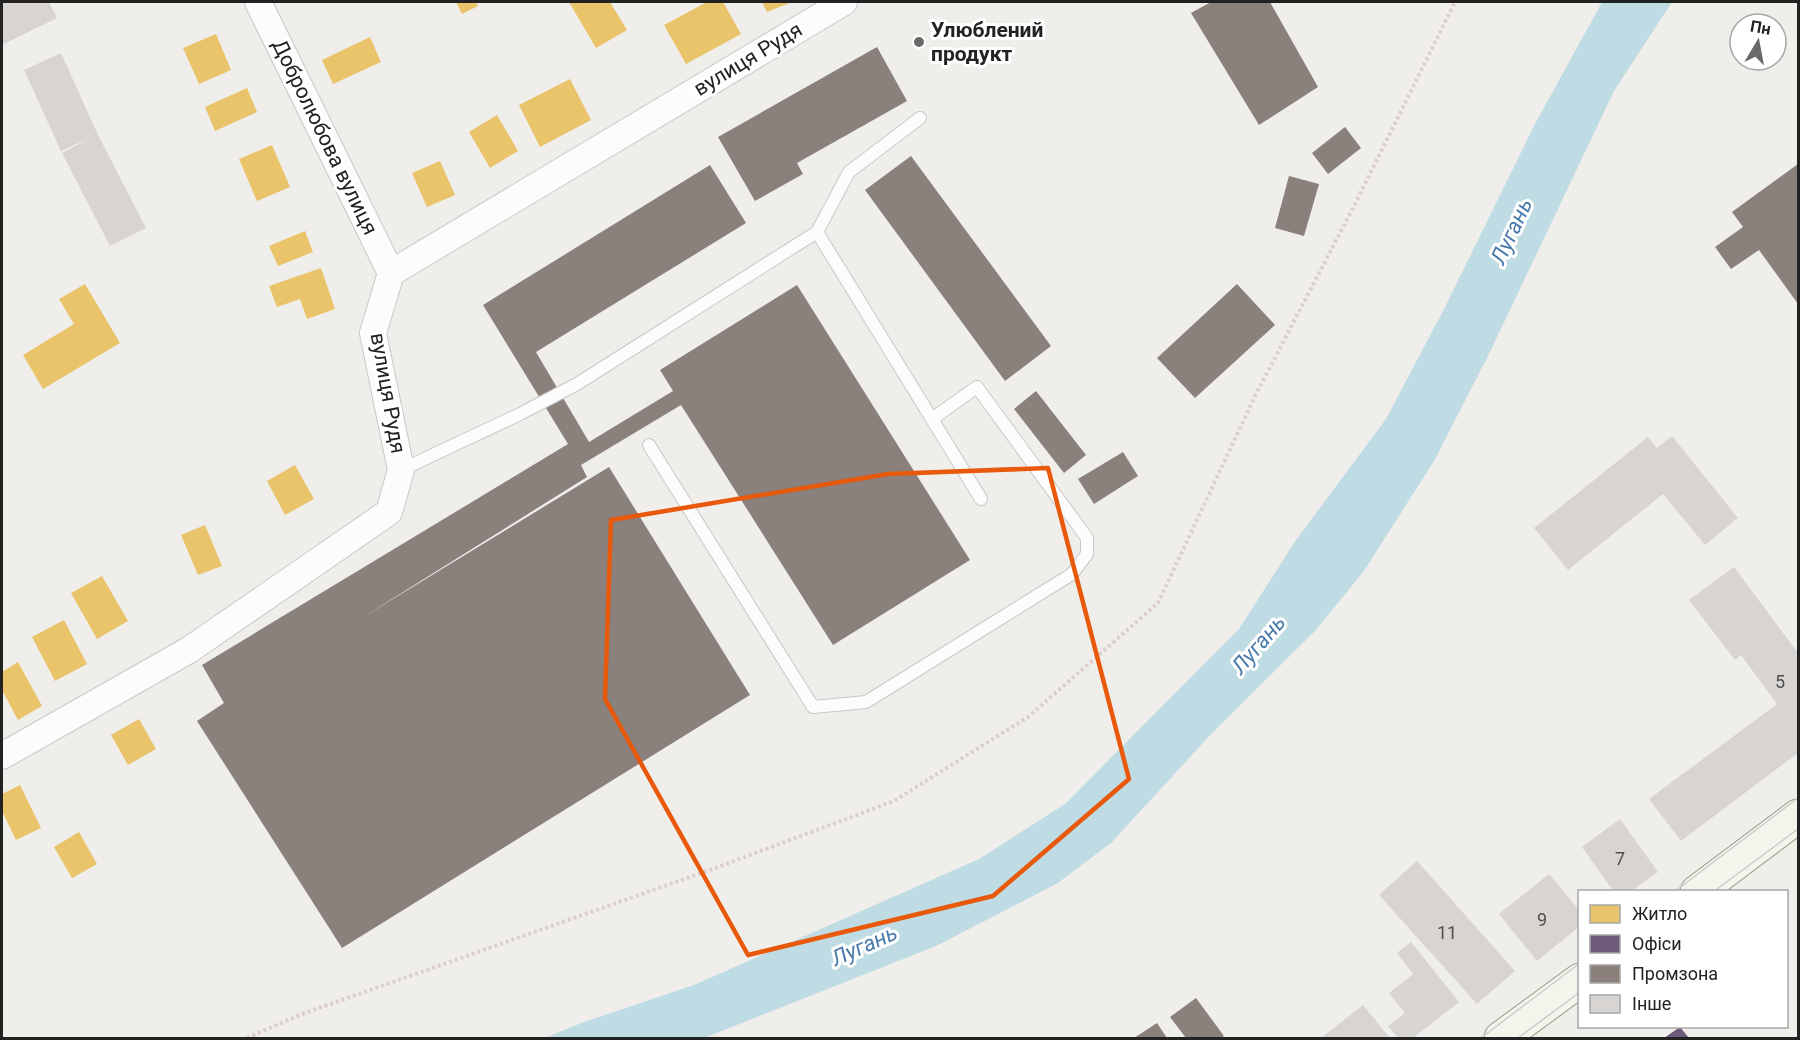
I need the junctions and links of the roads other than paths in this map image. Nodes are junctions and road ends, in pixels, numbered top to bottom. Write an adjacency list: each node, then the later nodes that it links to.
1 (258, 2): 5 (street, Добролюбова вулиця)
2 (844, 2): 5 (street, вулиця Рудя)
3 (920, 118): 4 (lane)
4 (817, 232): 6 (lane); 8 (lane)
5 (391, 273): 8 (street, вулиця Рудя)
6 (932, 419): 7 (lane); 9 (lane)
7 (649, 445)
8 (401, 470): 10 (street, вулиця Рудя)
9 (981, 499)
10 (2, 756)
11 (1798, 816): 12 (street)
12 (1698, 890)
13 (1578, 981): 14 (street)
14 (1501, 1038)

